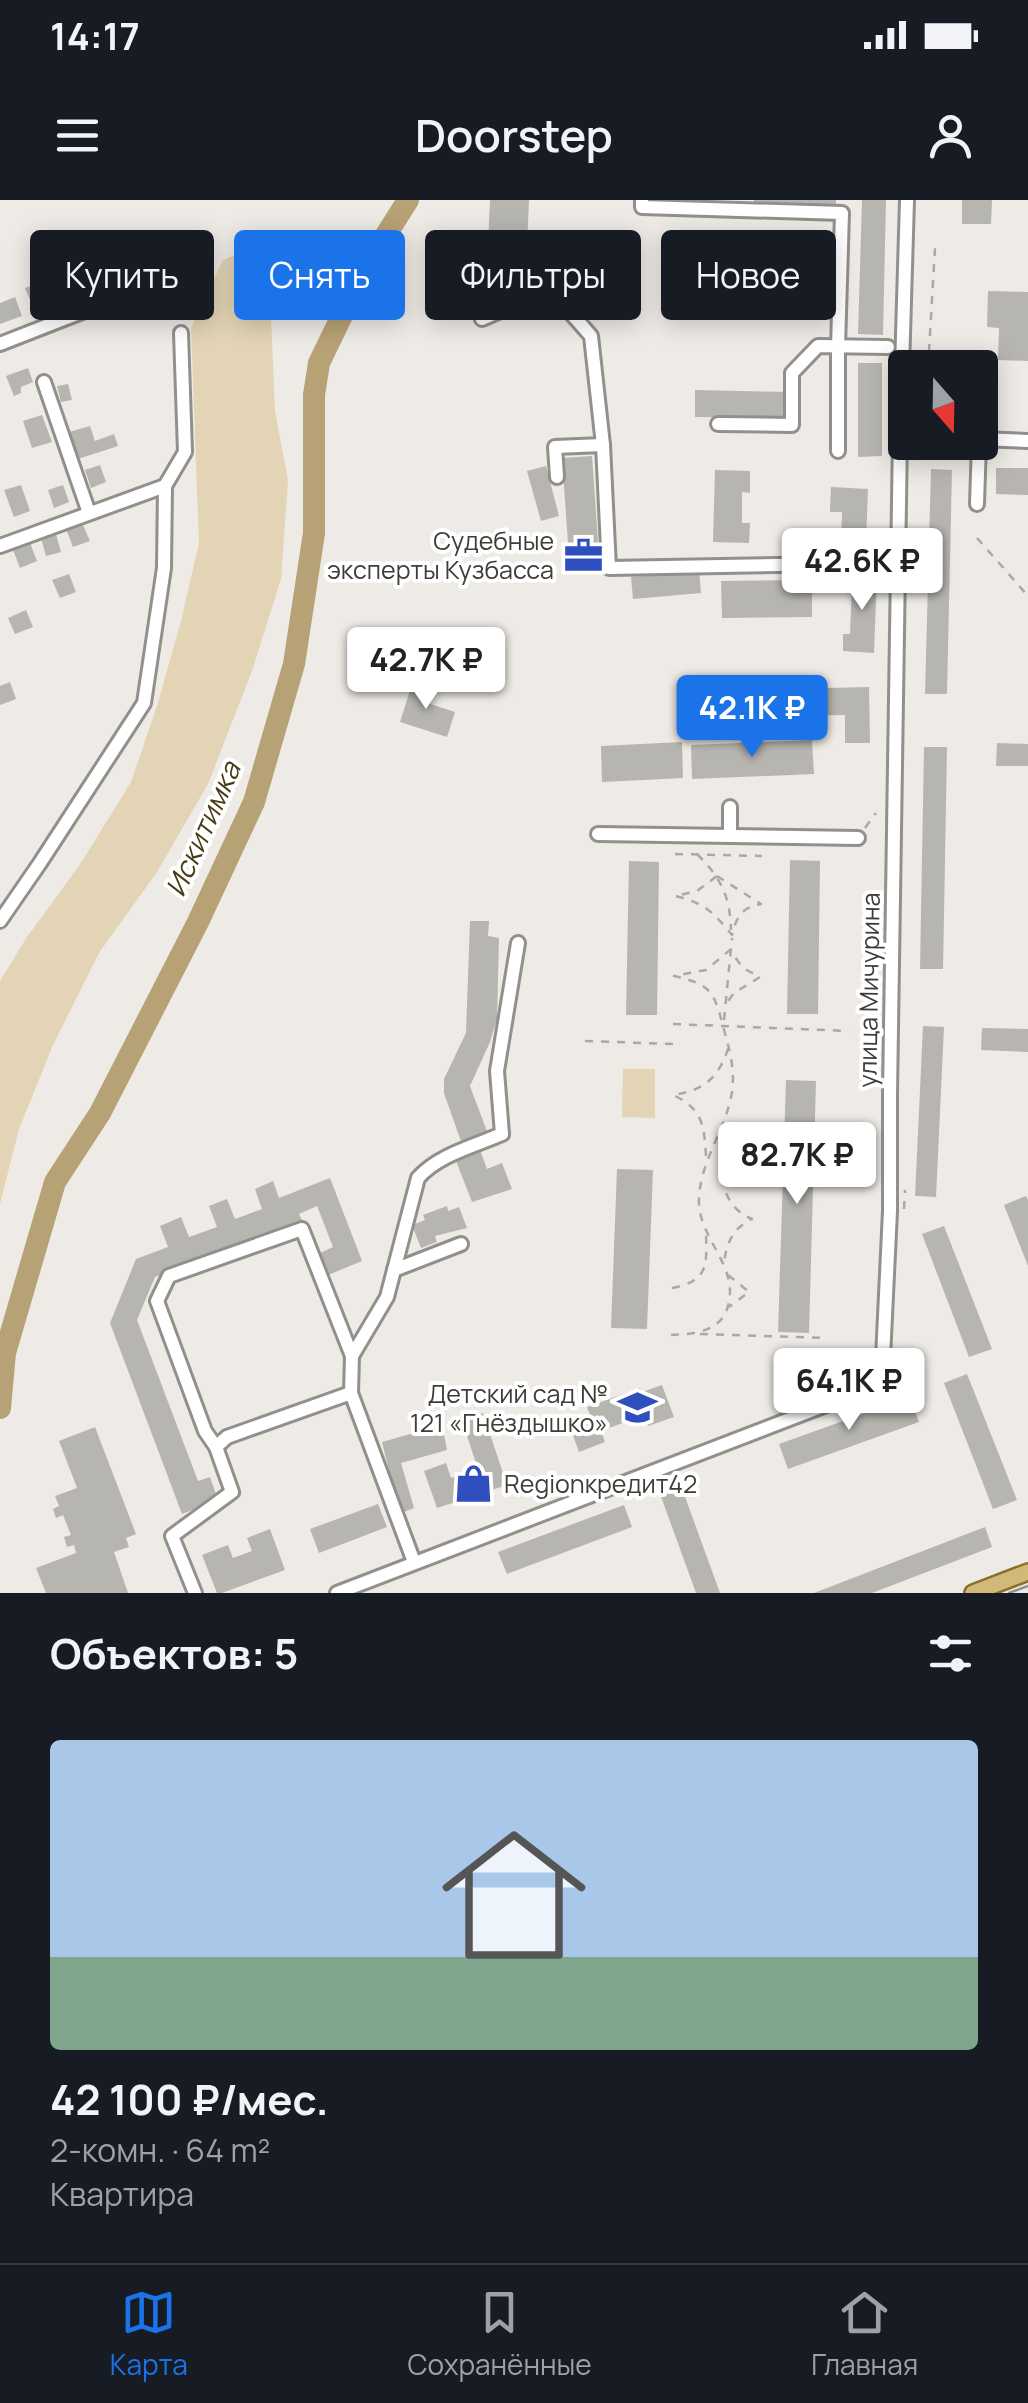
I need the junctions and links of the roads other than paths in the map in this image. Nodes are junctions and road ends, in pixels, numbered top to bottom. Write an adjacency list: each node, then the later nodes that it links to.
1 (642, 200): 3 (street)
2 (908, 200): 10 (street, улица Мичурина)
3 (842, 207): 8 (street)
4 (61, 320): 7 (street)
5 (578, 320): 15 (street)
6 (180, 333): 20 (street)
7 (0, 344)
8 (838, 346): 9 (street); 12 (street); 16 (street)
9 (888, 346)
10 (905, 350)
11 (44, 382): 22 (street)
12 (718, 424)
13 (998, 441): 14 (street)
14 (1028, 441)
15 (603, 445): 19 (street); 24 (street)
16 (838, 451)
17 (902, 460): 24 (street, улица Мичурина)
18 (979, 460): 21 (street)
19 (556, 477)
20 (165, 486): 22 (street); 29 (street)
21 (977, 504)
22 (90, 514): 23 (street)
23 (0, 546)
24 (898, 563): 36 (street, улица Мичурина)
25 (730, 808): 27 (street)
26 (598, 834): 27 (street)
27 (730, 836): 28 (street)
28 (858, 838)
29 (1, 918)
30 (518, 943): 32 (street)
31 (461, 1244): 32 (street)
32 (394, 1270): 33 (street)
33 (352, 1356): 34 (street); 35 (street)
34 (352, 1392): 35 (street); 36 (street)
35 (216, 1447): 38 (street)
36 (414, 1562): 39 (street, улица Мичурина)
37 (1028, 1572): 40 (main road)
38 (195, 1593)
39 (338, 1593)
40 (973, 1593)

